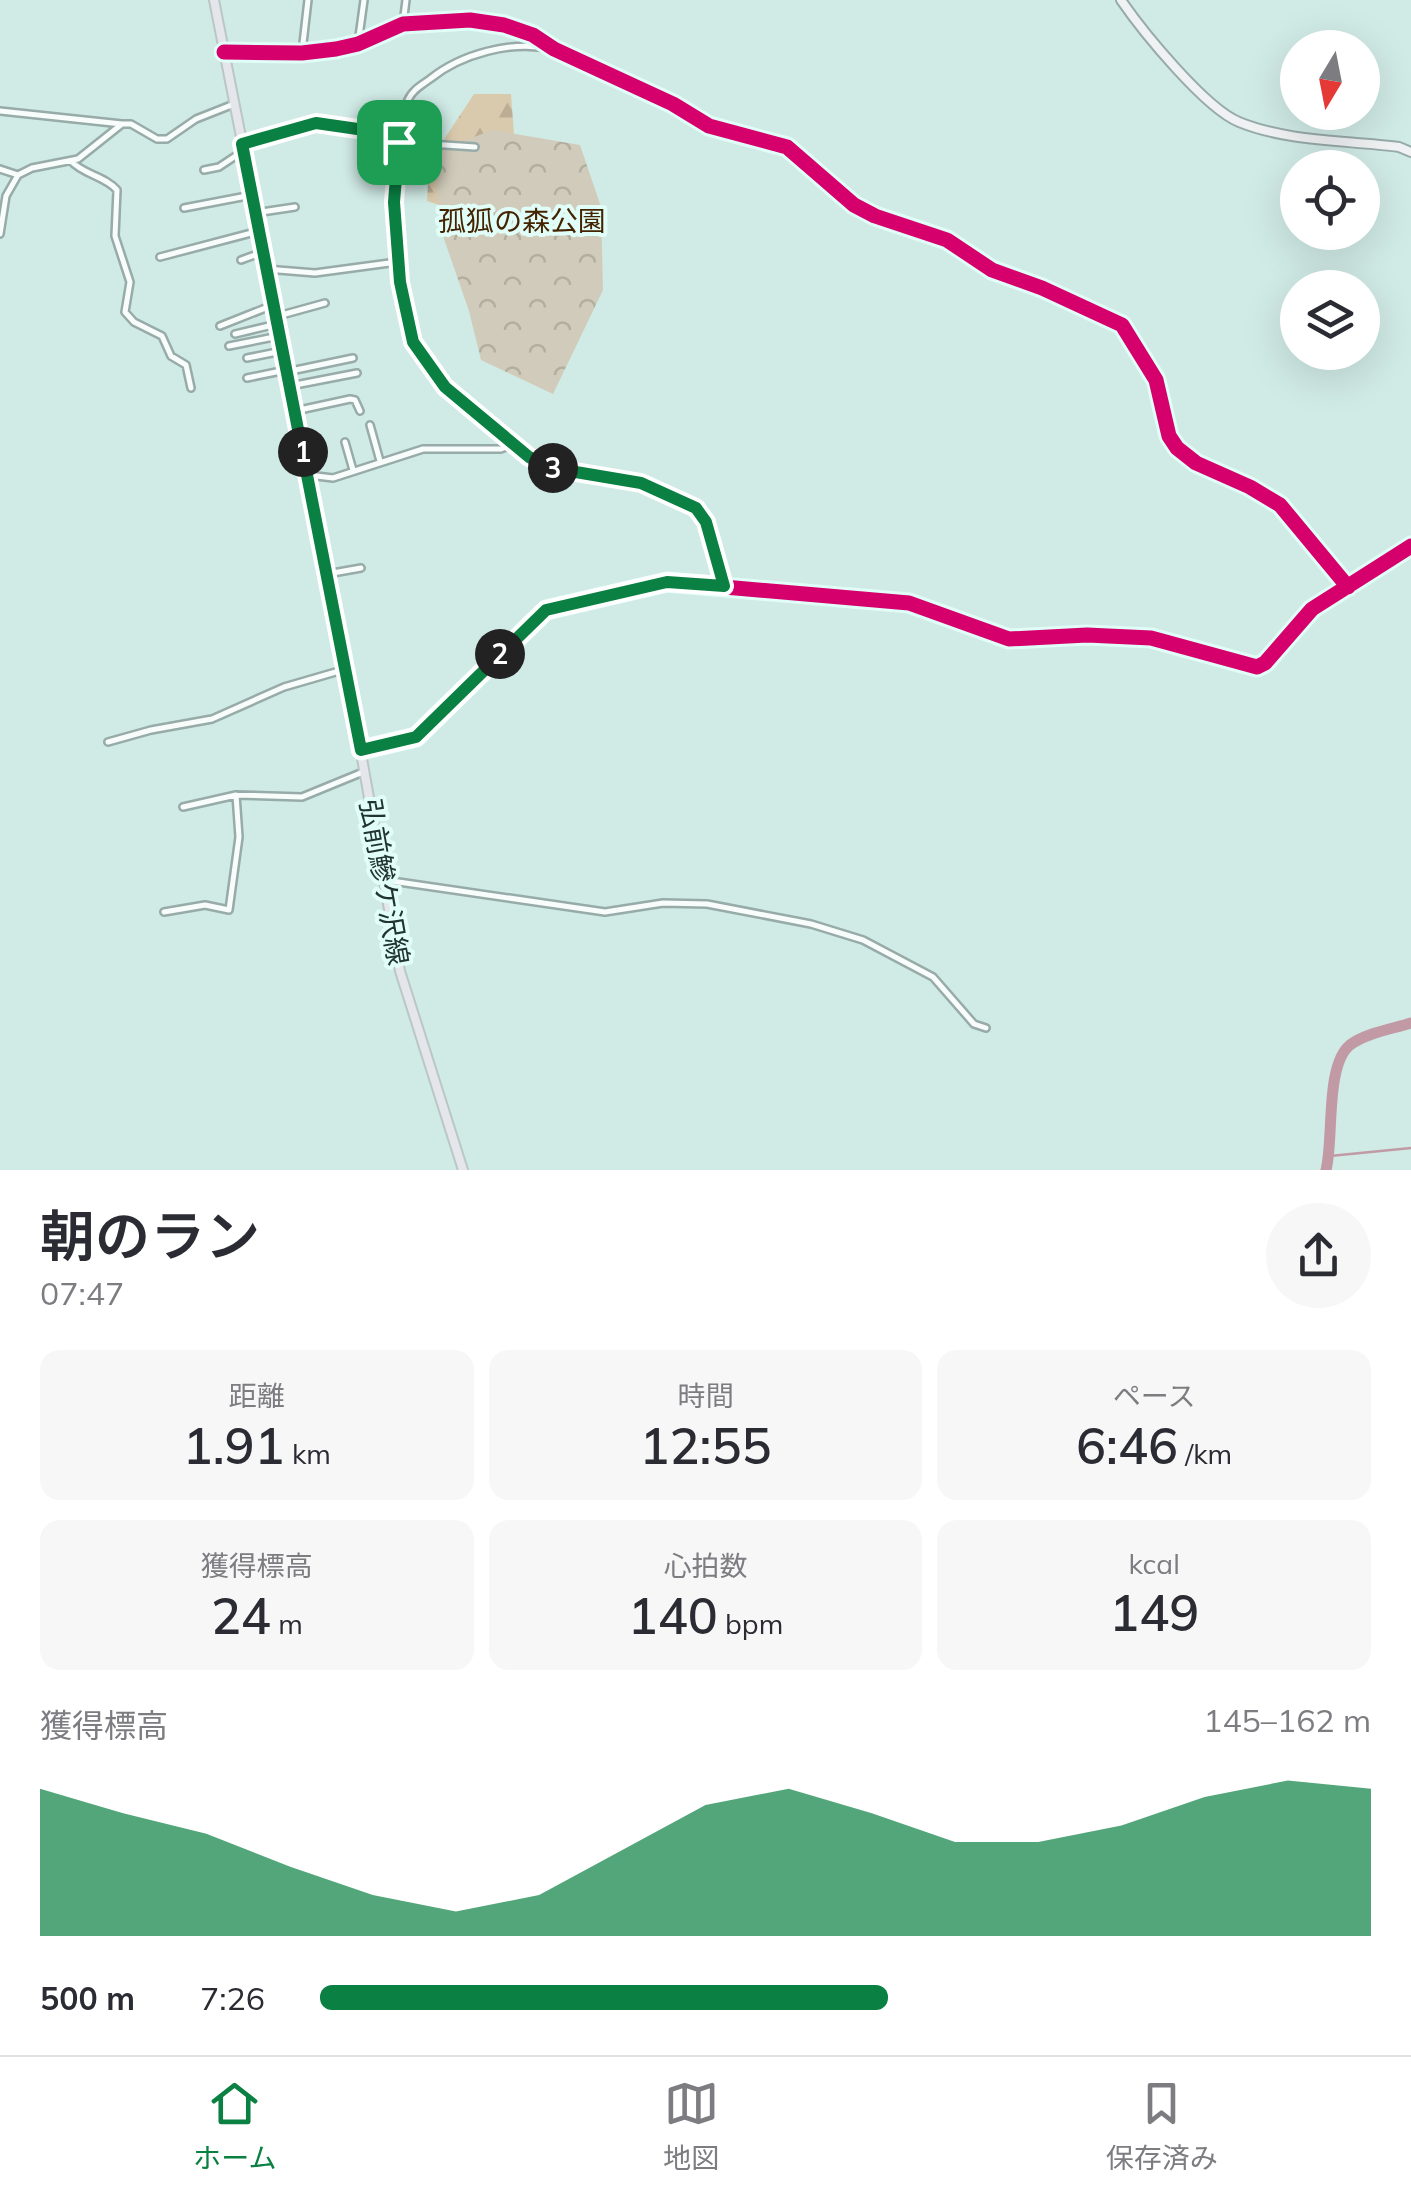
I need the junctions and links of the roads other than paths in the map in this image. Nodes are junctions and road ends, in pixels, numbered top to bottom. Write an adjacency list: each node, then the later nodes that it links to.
1 (214, 0): 9 (main road, 弘前鰺ケ沢線)
2 (308, 0): 10 (street)
3 (364, 0): 7 (street)
4 (406, 0): 6 (street)
5 (1121, 0): 17 (street)
6 (402, 24): 7 (street); 8 (street)
7 (358, 44): 10 (street)
8 (554, 49): 14 (street); 60 (street)
9 (224, 52): 10 (street); 11 (main road, 弘前鰺ケ沢線)
10 (302, 53)
11 (234, 104): 13 (street); 16 (main road, 弘前鰺ケ沢線)
12 (0, 111): 13 (street)
13 (122, 124): 18 (street)
14 (399, 142): 15 (street); 16 (street); 31 (street)
15 (475, 146)
16 (242, 147): 20 (street); 22 (main road, 弘前鰺ケ沢線)
17 (1411, 152)
18 (71, 161): 21 (street); 47 (street)
19 (0, 169): 21 (street)
20 (204, 170)
21 (18, 175): 27 (street)
22 (252, 195): 23 (street); 25 (main road, 弘前鰺ケ沢線)
23 (184, 208)
24 (295, 208): 25 (street)
25 (255, 213): 26 (main road, 弘前鰺ケ沢線)
26 (258, 231): 28 (main road, 弘前鰺ケ沢線); 29 (street)
27 (0, 234)
28 (262, 252): 30 (street); 32 (main road, 弘前鰺ケ沢線)
29 (160, 257)
30 (241, 260)
31 (398, 261): 32 (street); 52 (street)
32 (266, 269): 34 (main road, 弘前鰺ケ沢線)
33 (325, 303): 35 (street)
34 (273, 305): 35 (main road, 弘前鰺ケ沢線); 36 (street)
35 (276, 321): 37 (street); 38 (main road, 弘前鰺ケ沢線)
36 (220, 326)
37 (235, 334)
38 (279, 336): 39 (street); 40 (main road, 弘前鰺ケ沢線)
39 (228, 346)
40 (282, 351): 41 (street); 43 (main road, 弘前鰺ケ沢線)
41 (247, 358)
42 (353, 358): 43 (street)
43 (286, 371): 45 (street); 46 (main road, 弘前鰺ケ沢線)
44 (357, 373): 46 (street)
45 (248, 378)
46 (290, 386): 48 (main road, 弘前鰺ケ沢線)
47 (192, 388)
48 (295, 411): 49 (street); 55 (main road, 弘前鰺ケ沢線)
49 (360, 411)
50 (370, 425): 53 (street)
51 (345, 442): 54 (street)
52 (512, 444): 53 (street); 59 (street)
53 (380, 461): 54 (street)
54 (352, 470): 55 (street)
55 (308, 475): 58 (main road, 弘前鰺ケ沢線)
56 (1411, 546): 60 (street)
57 (361, 568): 58 (street)
58 (327, 574): 61 (main road, 弘前鰺ケ沢線)
59 (724, 586): 60 (street); 63 (street)
60 (1348, 588)
61 (346, 669): 62 (street); 63 (main road, 弘前鰺ケ沢線)
62 (108, 742)
63 (361, 750): 64 (main road, 弘前鰺ケ沢線)
64 (364, 771): 65 (street); 67 (main road, 弘前鰺ケ沢線)
65 (236, 795): 66 (street); 68 (street)
66 (183, 807)
67 (385, 880): 69 (street); 70 (main road, 弘前鰺ケ沢線)
68 (164, 912)
69 (986, 1028)
70 (463, 1170)

